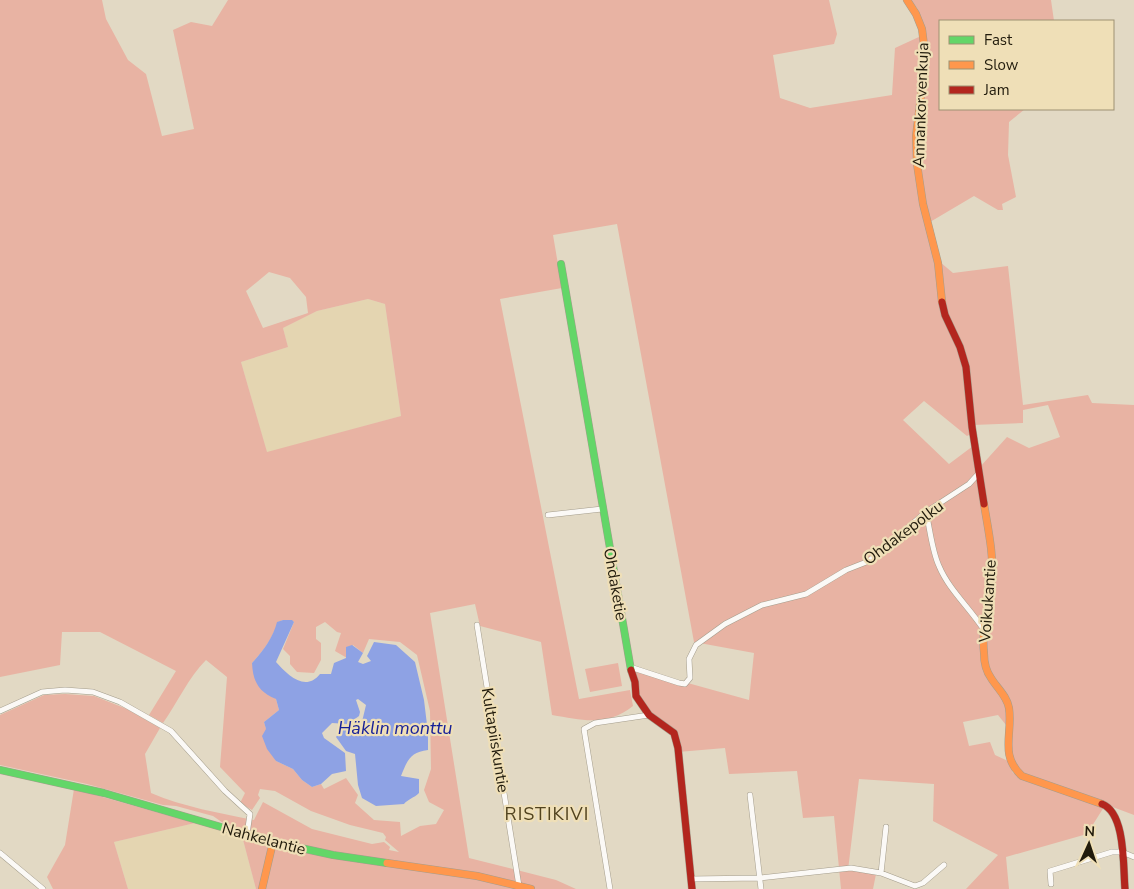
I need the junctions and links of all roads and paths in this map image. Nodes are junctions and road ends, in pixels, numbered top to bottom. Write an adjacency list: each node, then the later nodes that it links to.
1 (907, 0): 2 (street, Annankorvenkuja)
2 (926, 213): 4 (street, Voikukantie)
3 (561, 264): 5 (street, Ohdaketie)
4 (979, 473): 6 (street, Ohdakepolku); 9 (street, Voikukantie)
5 (602, 509): 7 (street); 10 (street, Ohdaketie)
6 (926, 512): 9 (street); 10 (street, Ohdakepolku)
7 (548, 515)
8 (477, 625): 26 (street, Kultapiiskuntie)
9 (984, 630): 18 (street, Voikukantie)
10 (630, 667): 12 (street, Ohdaketie)
11 (0, 711): 16 (street)
12 (649, 715): 24 (street, Ohdaketie); 30 (street)
13 (0, 770): 16 (street, Nahkelantie)
14 (750, 795): 23 (street)
15 (886, 827): 22 (street)
16 (246, 834): 17 (street, Nahkelantie)
17 (273, 842): 26 (street, Nahkelantie); 28 (street)
18 (1122, 852): 20 (street); 25 (street); 33 (street, Voikukantie)
19 (0, 853): 27 (street)
20 (1134, 857)
21 (944, 865): 22 (street)
22 (881, 873): 23 (street)
23 (759, 878): 24 (street); 32 (street)
24 (691, 879): 31 (street, Ohdaketie)
25 (1051, 884)
26 (519, 886): 29 (street, Nahkelantie)
27 (44, 889)
28 (262, 889)
29 (531, 889)
30 (610, 889)
31 (692, 889)
32 (761, 889)
33 (1125, 889)

